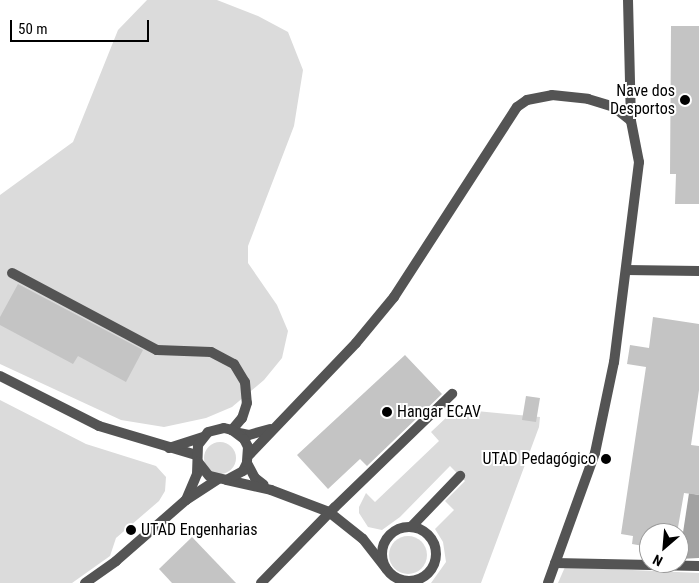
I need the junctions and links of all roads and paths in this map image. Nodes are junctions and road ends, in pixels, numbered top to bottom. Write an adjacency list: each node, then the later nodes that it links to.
1 (628, 0): 2 (street)
2 (631, 121): 3 (street); 8 (street)
3 (626, 270): 4 (street); 22 (street)
4 (699, 271)
5 (12, 274): 9 (street)
6 (0, 376): 11 (street)
7 (452, 394): 18 (street)
8 (272, 428): 9 (street); 13 (street)
9 (236, 432): 10 (street); 13 (street)
10 (202, 437): 11 (street); 12 (street)
11 (168, 448): 12 (street)
12 (197, 459): 15 (street); 17 (street)
13 (248, 459): 15 (street); 16 (street)
14 (460, 476): 19 (street)
15 (222, 480): 16 (street); 17 (street)
16 (271, 490): 18 (street)
17 (186, 500): 25 (street)
18 (330, 512): 21 (street); 26 (street)
19 (411, 527): 20 (street); 24 (street)
20 (394, 531): 21 (street); 24 (street)
21 (363, 538): 24 (street)
22 (555, 562): 23 (street); 27 (street)
23 (699, 566)
24 (387, 570)
25 (85, 583)
26 (262, 583)
27 (548, 583)

